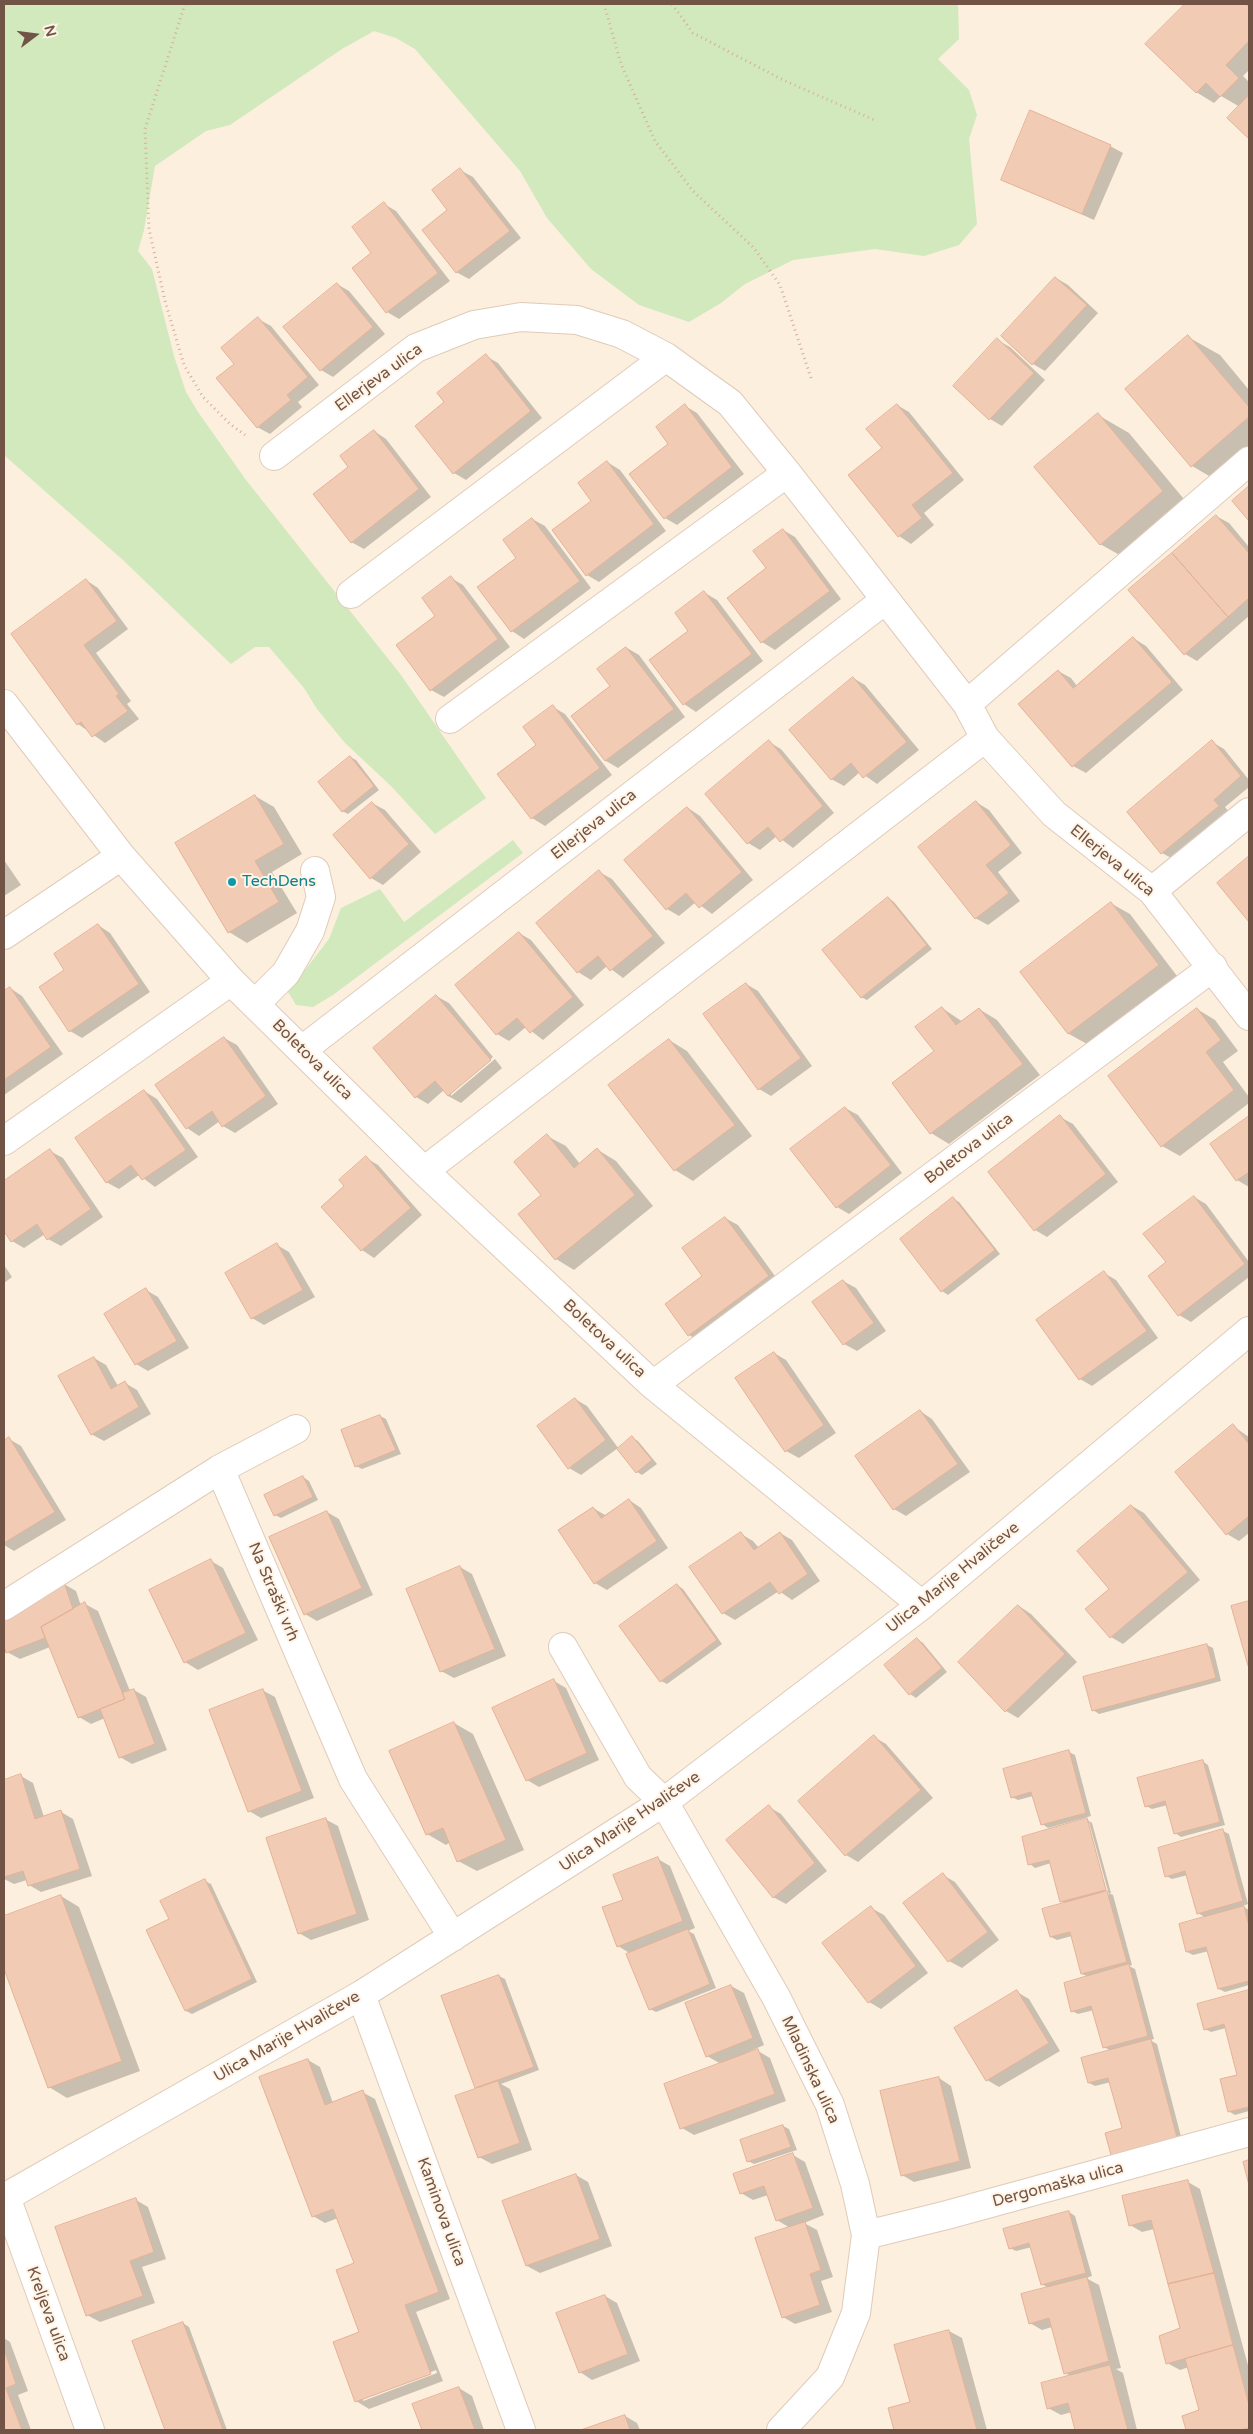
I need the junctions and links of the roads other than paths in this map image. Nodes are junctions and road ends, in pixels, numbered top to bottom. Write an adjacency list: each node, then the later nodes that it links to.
1 (666, 357): 2 (street, Ellerjeva ulica); 4 (street, Ellerjeva ulica); 5 (street)
2 (274, 456)
3 (1249, 461): 8 (street)
4 (787, 473): 6 (street, Ellerjeva ulica); 9 (street)
5 (351, 594)
6 (885, 600): 8 (street, Ellerjeva ulica); 21 (street, Ellerjeva ulica)
7 (4, 704): 10 (street, Boletova ulica)
8 (967, 704): 11 (street, Ellerjeva ulica)
9 (450, 719)
10 (12, 733): 13 (street, Boletova ulica)
11 (985, 738): 15 (street, Ellerjeva ulica); 23 (street)
12 (1249, 812): 15 (street)
13 (121, 856): 16 (street); 18 (street, Boletova ulica)
14 (315, 871): 19 (street)
15 (1152, 891): 17 (street, Ellerjeva ulica)
16 (4, 935)
17 (1213, 967): 20 (street, Ellerjeva ulica); 25 (street, Boletova ulica)
18 (231, 981): 19 (street, Boletova ulica); 22 (street)
19 (255, 1004): 21 (street, Boletova ulica)
20 (1249, 1016)
21 (302, 1050): 23 (street, Boletova ulica)
22 (4, 1141)
23 (424, 1171): 25 (street, Boletova ulica)
24 (1249, 1331): 28 (street, Ulica Marije Hvaličeve)
25 (653, 1385): 28 (street, Boletova ulica)
26 (296, 1429): 27 (street)
27 (220, 1469): 29 (street); 32 (street, Na Straški vrh)
28 (922, 1605): 31 (street, Ulica Marije Hvaličeve)
29 (4, 1606)
30 (563, 1647): 31 (street, Mladinska ulica)
31 (664, 1802): 32 (street, Ulica Marije Hvaličeve); 36 (street, Mladinska ulica)
32 (453, 1937): 33 (street, Ulica Marije Hvaličeve)
33 (361, 1995): 35 (street, Ulica Marije Hvaličeve); 38 (street, Kaminova ulica)
34 (1249, 2132): 36 (street, Dergomaška ulica)
35 (5, 2198): 37 (street, Kreljeva ulica)
36 (866, 2235): 39 (street, Mladinska ulica)
37 (90, 2430)
38 (521, 2430)
39 (781, 2430)

